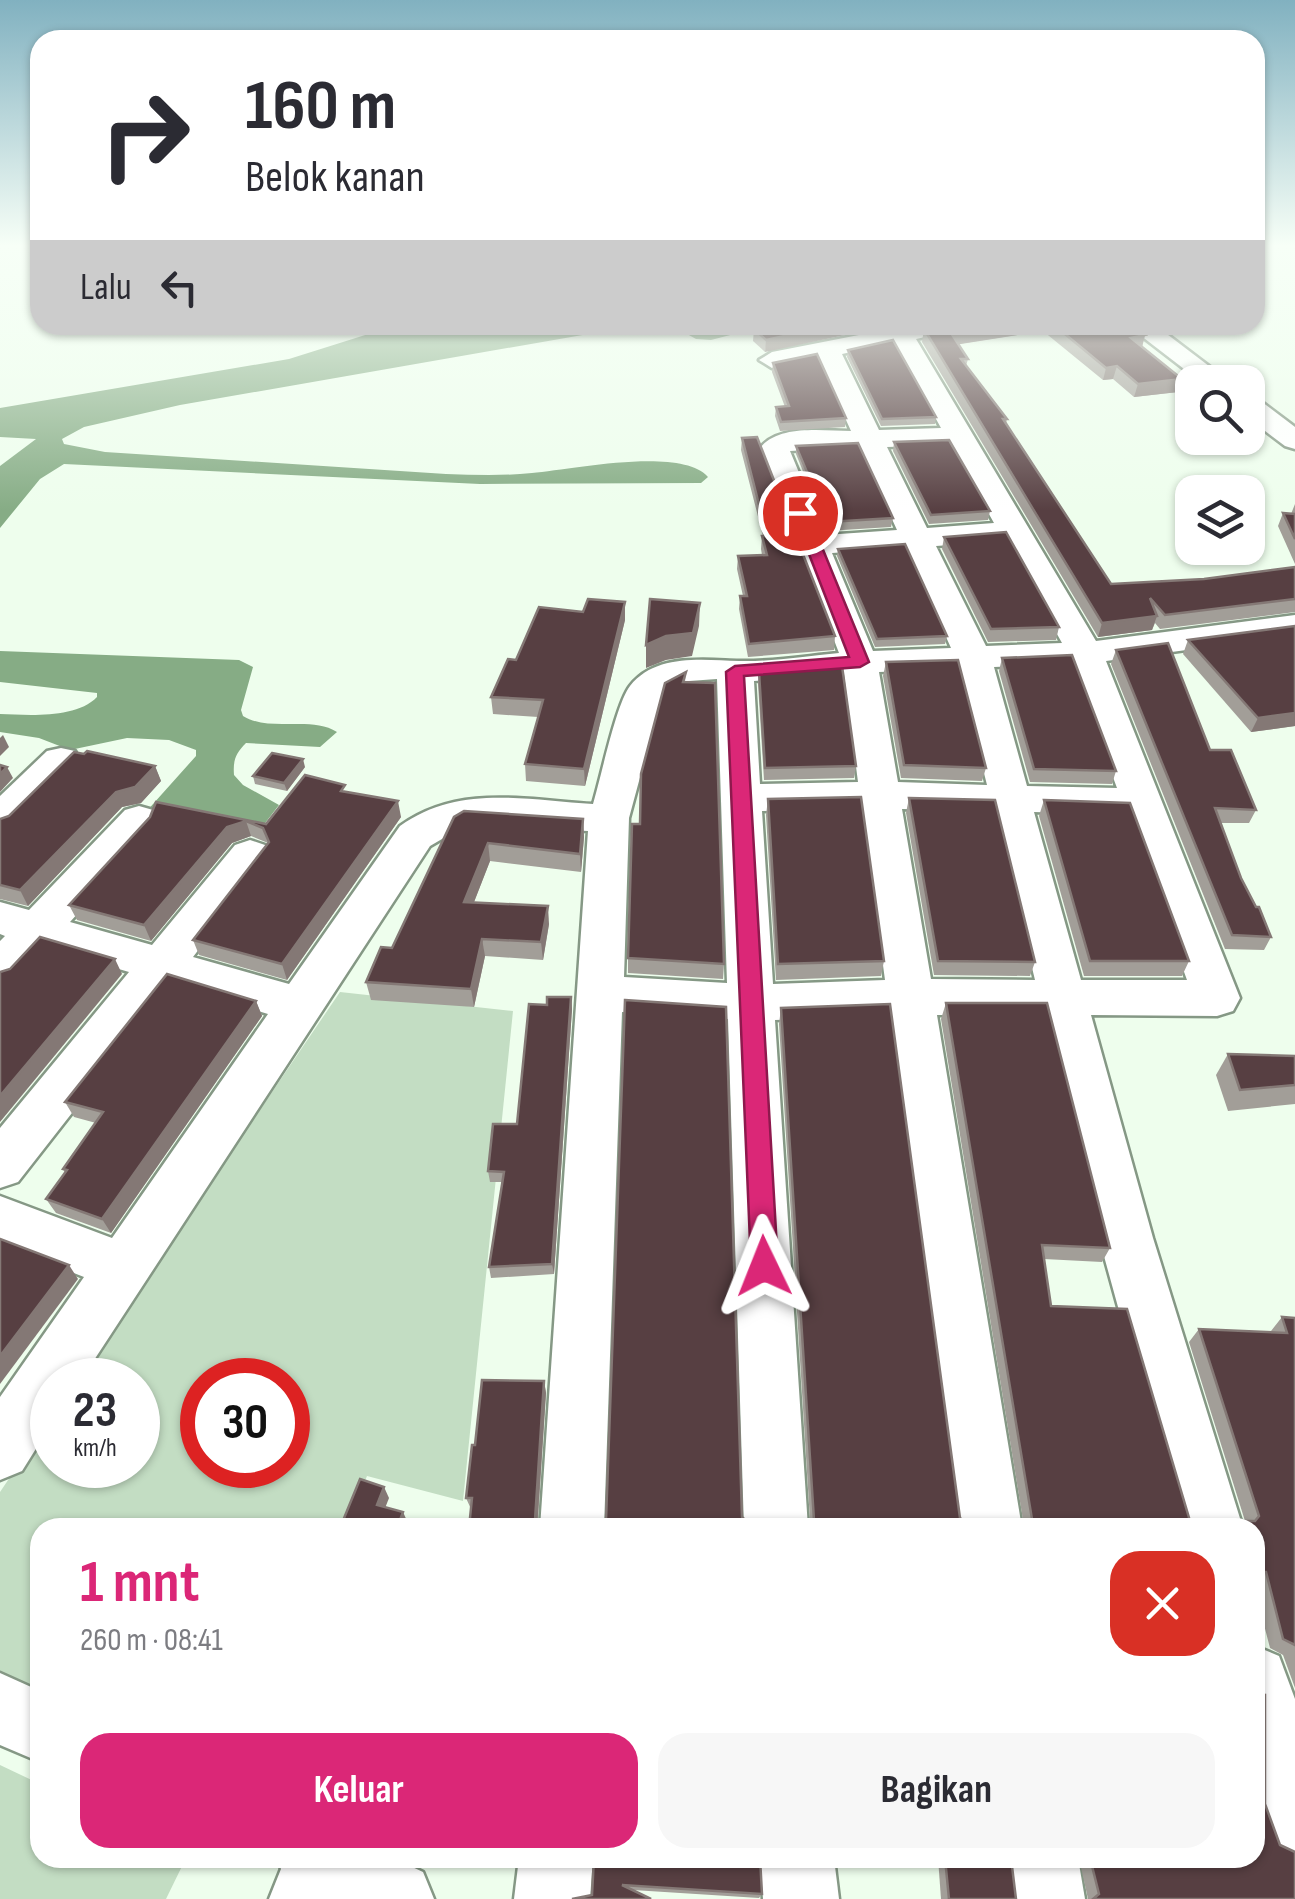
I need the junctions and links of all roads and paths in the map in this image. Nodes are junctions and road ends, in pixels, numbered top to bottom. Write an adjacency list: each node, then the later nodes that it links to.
1 (906, 335): 3 (street)
2 (1153, 335): 6 (street)
3 (902, 336): 4 (street); 8 (street)
4 (827, 350): 5 (street); 9 (street)
5 (772, 360)
6 (1194, 365)
7 (1265, 418): 10 (street)
8 (960, 436): 9 (street); 11 (street)
9 (871, 438): 12 (street); 13 (street)
10 (1295, 440)
11 (1016, 531): 12 (street); 15 (street)
12 (917, 536): 13 (street); 16 (street)
13 (814, 545): 17 (street)
14 (1295, 625): 15 (street)
15 (1085, 652): 16 (street); 23 (street)
16 (972, 656): 17 (street); 22 (street)
17 (860, 662): 18 (street); 20 (street)
18 (735, 672): 21 (street); 25 (street)
19 (61, 760): 24 (street)
20 (877, 795): 21 (street); 22 (street); 32 (street)
21 (740, 798): 34 (street)
22 (1012, 798): 23 (street); 33 (street)
23 (1140, 802): 33 (street)
24 (0, 818)
25 (609, 818): 31 (street); 35 (street)
26 (138, 820): 28 (street)
27 (250, 855): 29 (street)
28 (19, 923): 29 (street); 30 (street)
29 (161, 965): 35 (street); 36 (street)
30 (0, 970)
31 (598, 993): 34 (street); 40 (street)
32 (908, 997): 33 (street); 34 (street); 42 (street)
33 (1062, 1000): 43 (street)
34 (753, 1003): 41 (street)
35 (298, 1005): 38 (street)
36 (0, 1166)
37 (0, 1220): 38 (street)
38 (123, 1267): 39 (street)
39 (0, 1449)
40 (572, 1518)
41 (776, 1518)
42 (988, 1518)
43 (1207, 1518)
44 (0, 1708): 46 (street)
45 (1265, 1716): 47 (street)
46 (30, 1722)
47 (1295, 1823)
48 (555, 1868): 53 (street)
49 (799, 1868): 54 (street)
50 (1043, 1868): 55 (street)
51 (314, 1873): 52 (street)
52 (396, 1899)
53 (552, 1899)
54 (801, 1899)
55 (1048, 1899)

